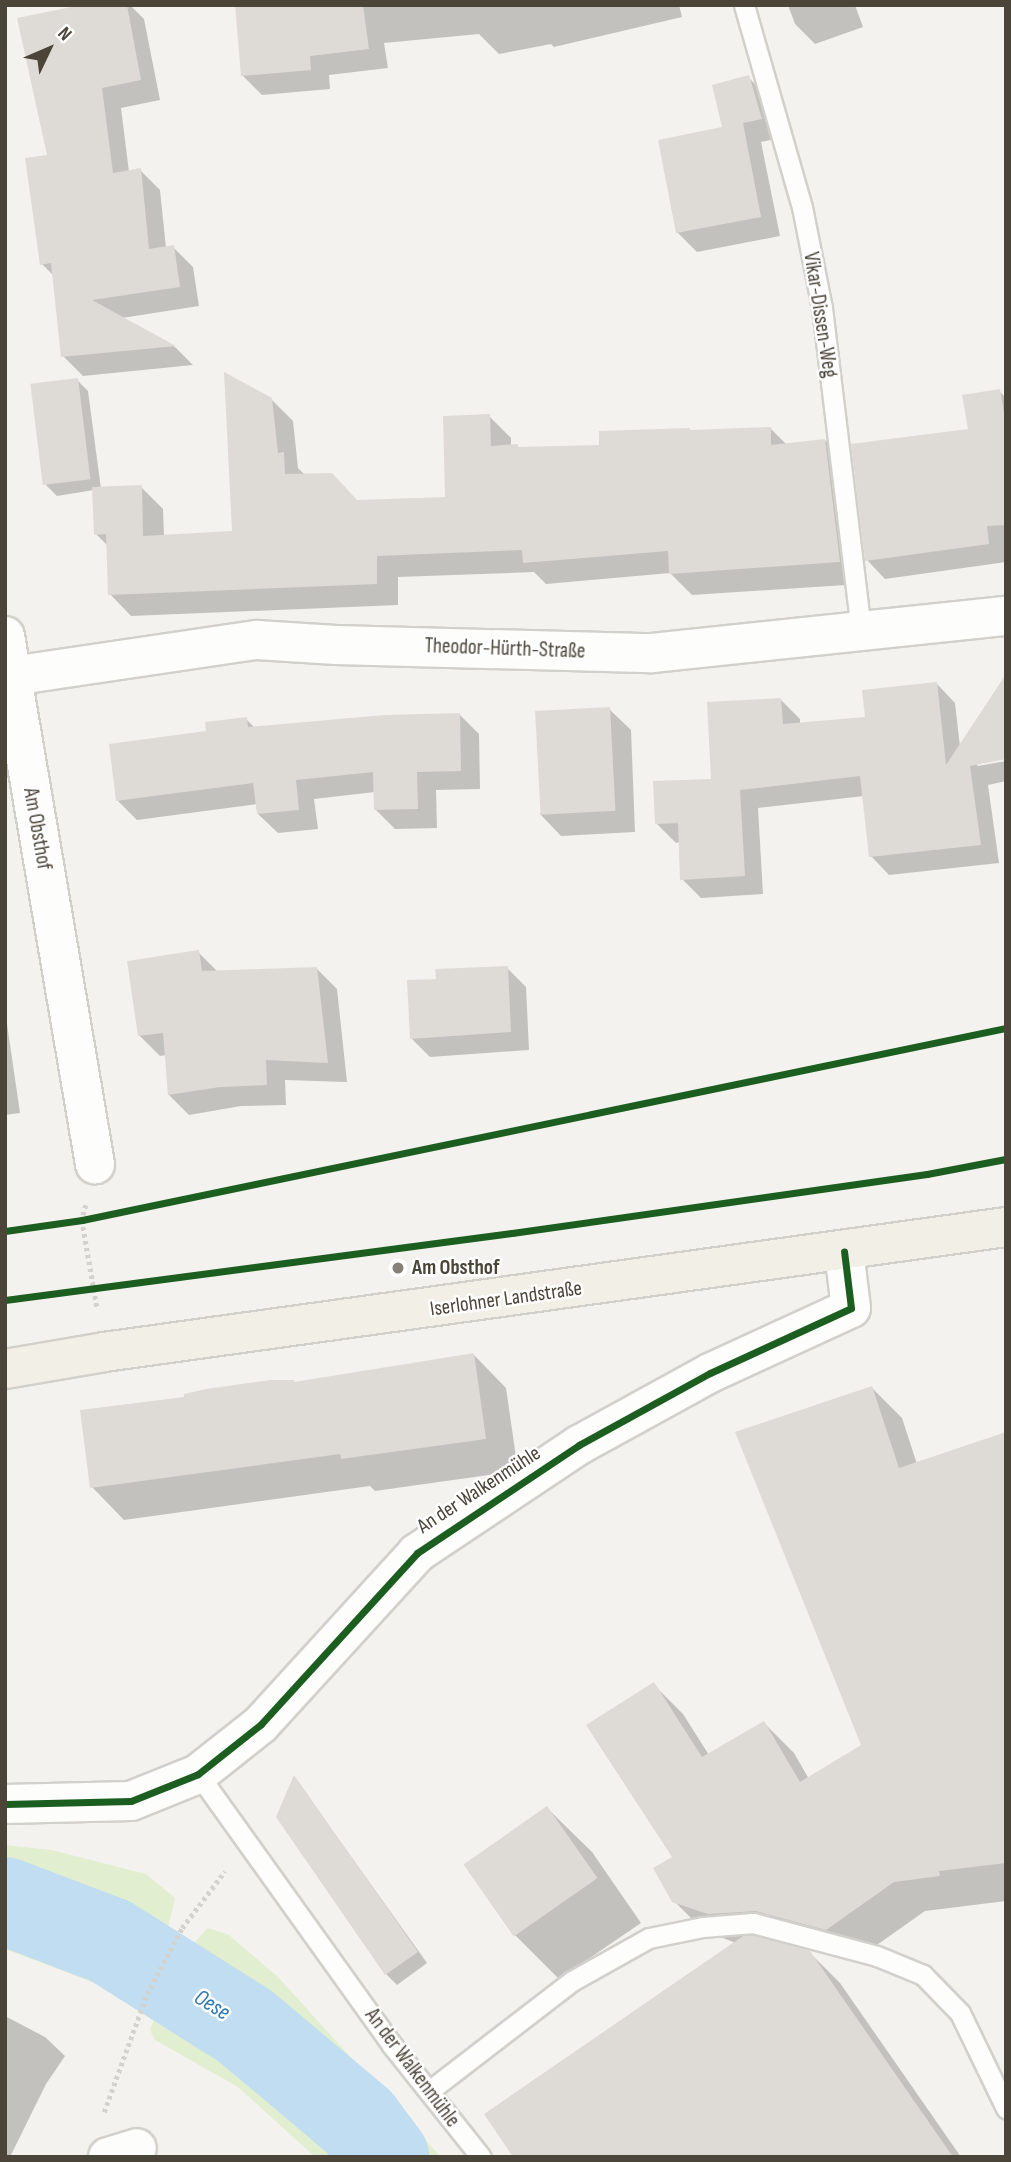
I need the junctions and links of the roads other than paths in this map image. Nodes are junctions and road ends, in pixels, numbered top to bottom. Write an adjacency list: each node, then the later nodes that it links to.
1 (744, 5): 3 (lane, Vikar-Dissen-Weg)
2 (1006, 615): 3 (street, Theodor-Hürth-Straße)
3 (860, 631): 5 (street, Theodor-Hürth-Straße)
4 (5, 636): 5 (street, Am Obsthof)
5 (8, 676): 6 (street, Am Obsthof)
6 (95, 1164)
7 (1006, 1227): 8 (main road, Iserlohner Landstraße)
8 (844, 1251): 9 (main road, Iserlohner Landstraße); 10 (street, An der Walkenmühle)
9 (5, 1369)
10 (198, 1774): 11 (street, An der Walkenmühle); 12 (lane, An der Walkenmühle)
11 (5, 1804)
12 (429, 2091): 13 (lane); 14 (lane, An der Walkenmühle)
13 (1006, 2108)
14 (481, 2157)

